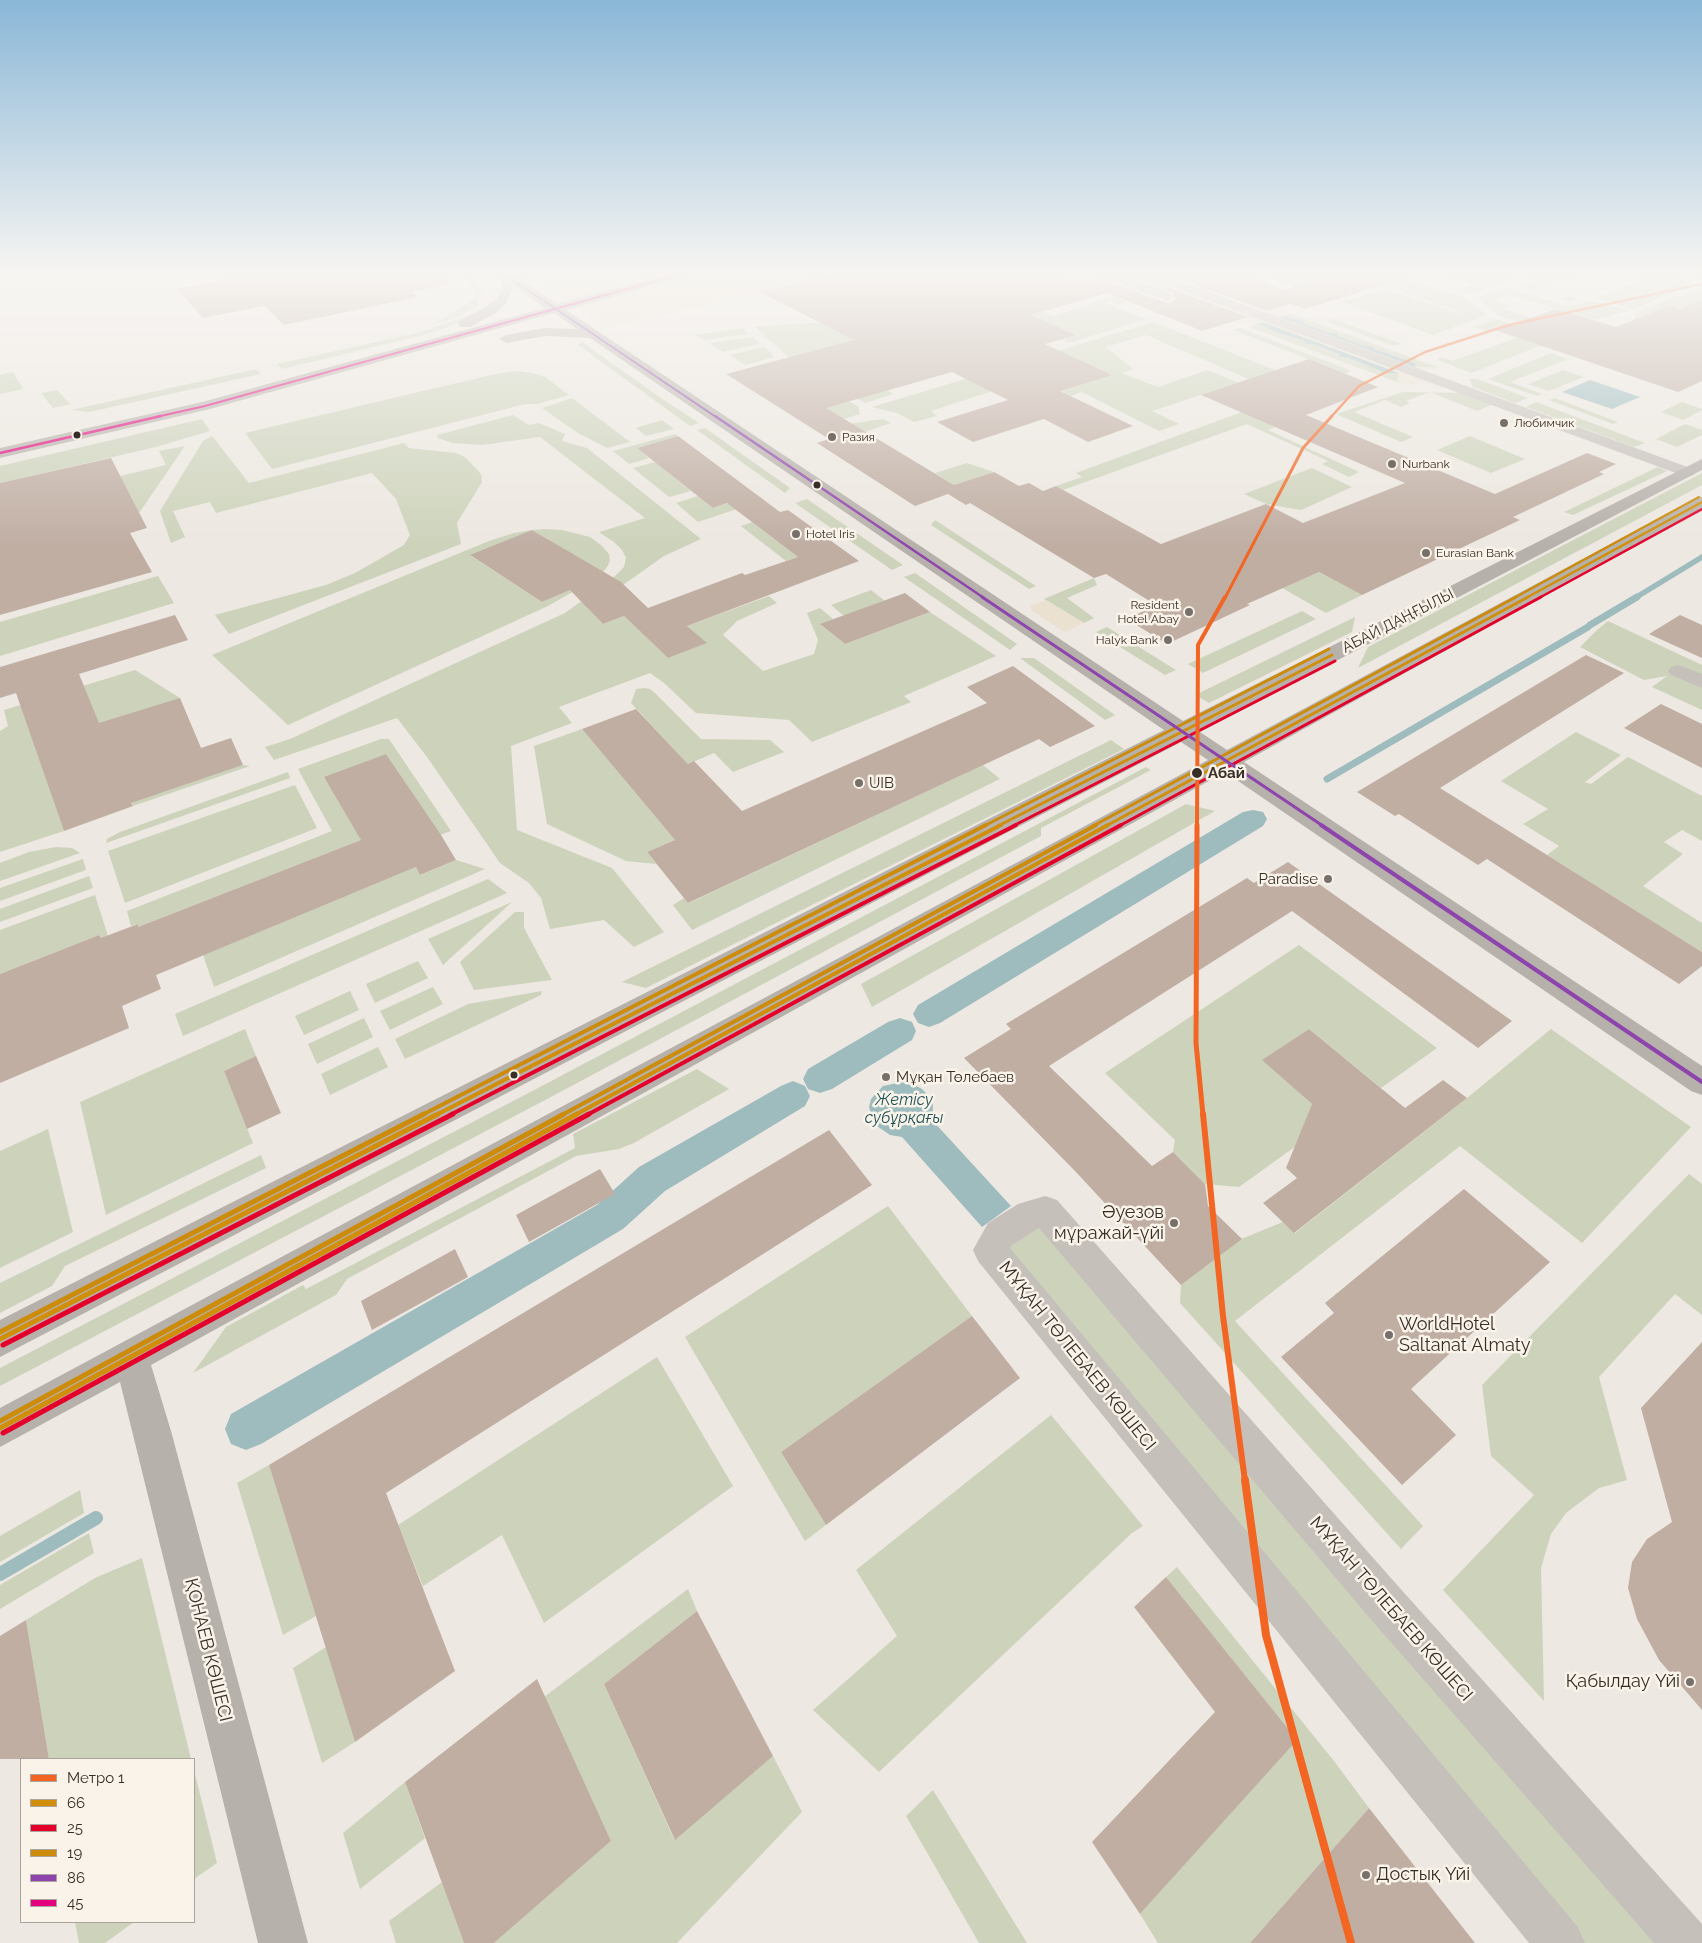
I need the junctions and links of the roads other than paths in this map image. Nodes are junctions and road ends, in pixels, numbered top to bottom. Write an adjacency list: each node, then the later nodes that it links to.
1 (348, 365): 10 (main road)
2 (352, 365): 11 (main road)
3 (638, 365): 16 (main road)
4 (1392, 365): 9 (street)
5 (1361, 371): 7 (street)
6 (1464, 375): 9 (street)
7 (1397, 385)
8 (1423, 389): 9 (street)
9 (1468, 391): 12 (street)
10 (0, 439)
11 (0, 453)
12 (1694, 468): 16 (main road, АБАЙ ДАҢҒЫЛЫ)
13 (1702, 502): 17 (main road)
14 (1678, 671): 15 (street)
15 (1702, 682)
16 (1183, 732): 17 (main road); 19 (main road, АБАЙ ДАҢҒЫЛЫ)
17 (1227, 762): 18 (main road); 20 (main road)
18 (1702, 1082)
19 (0, 1339)
20 (131, 1357): 21 (main road); 22 (main road, ҚОНАЕВ КӨШЕСІ)
21 (0, 1428)
22 (283, 1943)
23 (1560, 1943): 24 (street, МҰҚАН ТӨЛЕБАЕВ КӨШЕСІ)
24 (1686, 1943)

